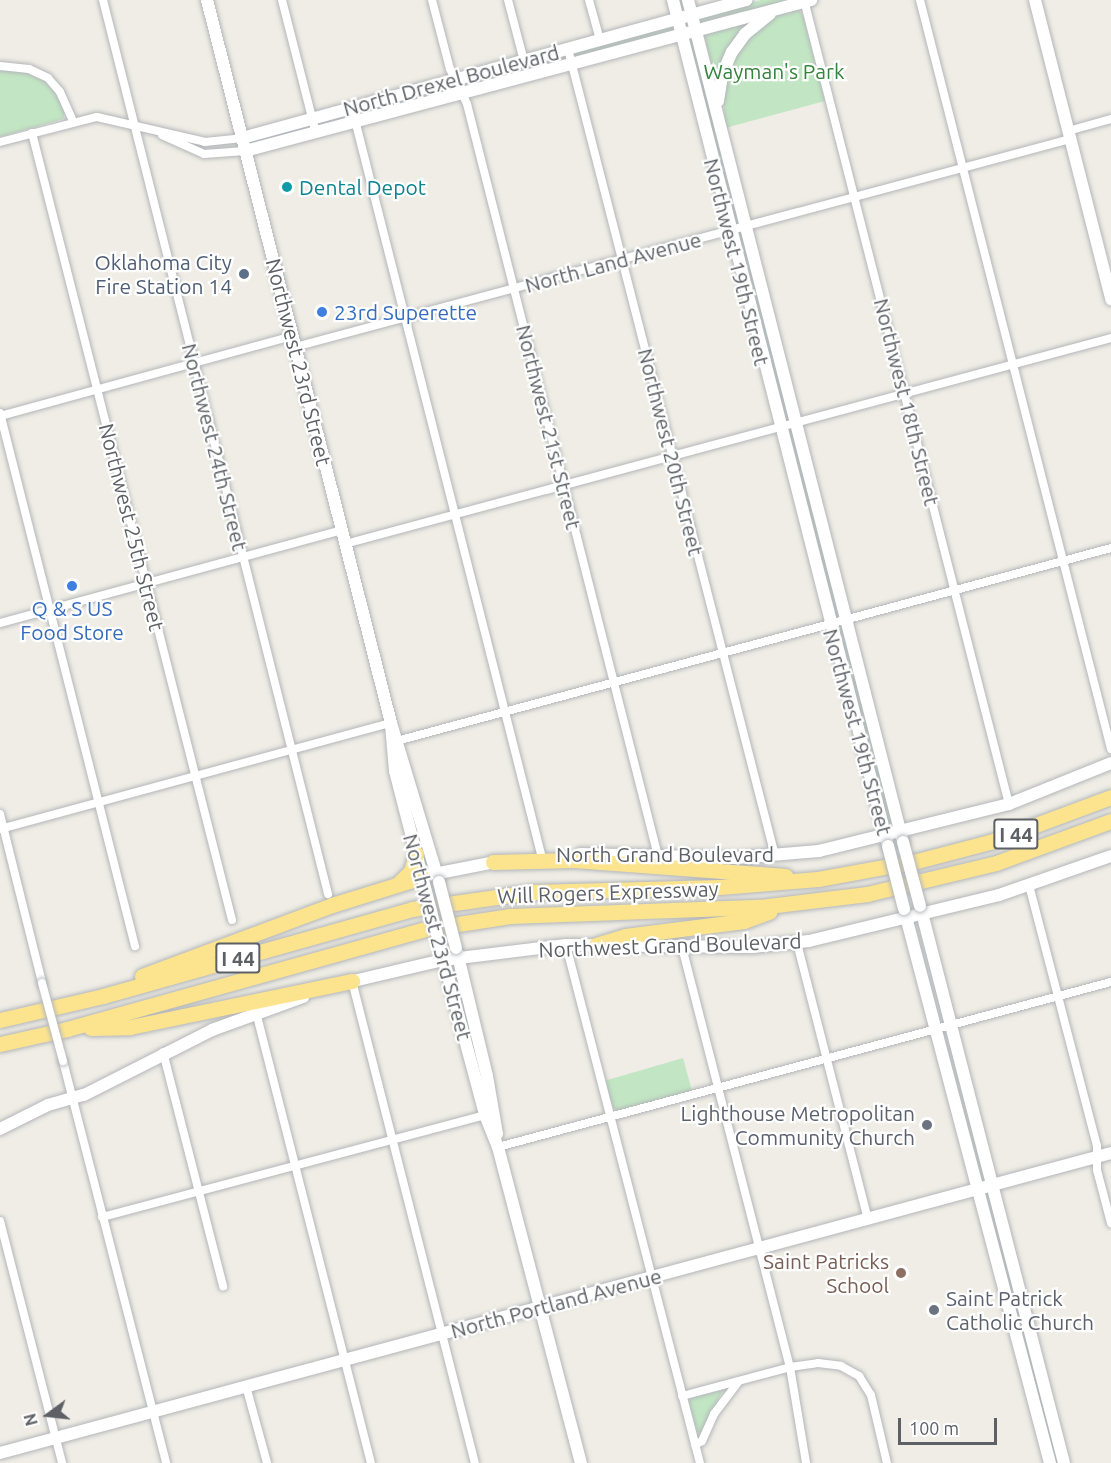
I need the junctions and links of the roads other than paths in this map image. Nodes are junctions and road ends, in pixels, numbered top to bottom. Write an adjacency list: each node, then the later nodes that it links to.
1 (103, 0): 31 (street, Northwest 24th Street)
2 (207, 0): 36 (street, Northwest 23rd Street)
3 (282, 0): 27 (street)
4 (432, 0): 23 (street, Northwest 21st Street)
5 (508, 0): 20 (street)
6 (589, 0): 18 (street)
7 (672, 0): 15 (street, Northwest 19th Street)
8 (688, 0): 14 (street, Northwest 19th Street)
9 (746, 0): 14 (street, North Drexel Boulevard)
10 (920, 0): 39 (street)
11 (1035, 0): 35 (street)
12 (806, 1): 13 (street); 40 (street, Northwest 18th Street)
13 (780, 8): 16 (street); 26 (street)
14 (692, 15): 15 (street, North Drexel Boulevard); 16 (street, Northwest 19th Street)
15 (677, 19): 17 (street, Northwest 19th Street); 18 (street, North Drexel Boulevard)
16 (697, 30): 17 (street); 26 (street, Northwest 19th Street)
17 (680, 34): 21 (street); 42 (street, Northwest 19th Street)
18 (600, 40): 19 (street, North Drexel Boulevard)
19 (568, 49): 20 (street, North Drexel Boulevard); 21 (street, Northwest 20th Street)
20 (524, 61): 23 (street, North Drexel Boulevard)
21 (572, 63): 24 (street); 43 (street, Northwest 20th Street)
22 (0, 66): 29 (street)
23 (455, 80): 24 (street, Northwest 21st Street); 25 (street, North Drexel Boulevard)
24 (462, 93): 30 (street); 44 (street, Northwest 21st Street)
25 (351, 107): 27 (street, North Drexel Boulevard); 30 (street)
26 (718, 114): 41 (street, Northwest 19th Street)
27 (312, 118): 34 (street); 36 (street, North Drexel Boulevard)
28 (1111, 119): 35 (street, North Land Avenue)
29 (73, 121): 31 (street, North Drexel Boulevard); 33 (street, North Drexel Boulevard)
30 (355, 122): 34 (street); 46 (street)
31 (133, 123): 32 (street, North Drexel Boulevard); 49 (street, Northwest 24th Street)
32 (154, 131): 36 (street, North Drexel Boulevard); 38 (street, North Drexel Boulevard)
33 (32, 133): 37 (street, North Drexel Boulevard); 51 (street, Northwest 25th Street)
34 (316, 133): 38 (street)
35 (1069, 135): 39 (street, North Land Avenue); 45 (street)
36 (242, 138): 38 (street, Northwest 23rd Street)
37 (0, 141)
38 (245, 151): 48 (street, Northwest 23rd Street)
39 (963, 165): 40 (street, North Land Avenue); 50 (street)
40 (854, 195): 41 (street, North Land Avenue); 52 (street, Northwest 18th Street)
41 (747, 226): 42 (street, North Land Avenue); 54 (street, Northwest 19th Street)
42 (729, 230): 43 (street, North Land Avenue); 55 (street, Northwest 19th Street)
43 (622, 260): 44 (street, North Land Avenue); 56 (street, Northwest 20th Street)
44 (514, 288): 46 (street, North Land Avenue); 57 (street, Northwest 21st Street)
45 (1111, 299)
46 (405, 318): 48 (street, North Land Avenue); 58 (street)
47 (1111, 338): 50 (street)
48 (294, 342): 49 (street, North Land Avenue); 59 (street, Northwest 23rd Street)
49 (194, 364): 51 (street, North Land Avenue); 62 (street, Northwest 24th Street)
50 (1013, 364): 52 (street); 63 (street)
51 (98, 390): 53 (street, North Land Avenue); 64 (street, Northwest 25th Street)
52 (904, 394): 54 (street); 65 (street, Northwest 18th Street)
53 (0, 415): 66 (street)
54 (797, 422): 55 (street); 67 (street, Northwest 19th Street)
55 (780, 427): 56 (street); 69 (street, Northwest 19th Street)
56 (672, 456): 57 (street); 70 (street, Northwest 20th Street)
57 (564, 486): 58 (street); 71 (street, Northwest 21st Street)
58 (455, 514): 60 (street); 72 (street)
59 (342, 530): 60 (street, Northwest 23rd Street); 62 (street)
60 (345, 544): 73 (street, Northwest 23rd Street)
61 (1111, 548): 63 (street)
62 (243, 556): 64 (street); 76 (street, Northwest 24th Street)
63 (1063, 561): 65 (street); 75 (street)
64 (146, 583): 66 (street); 78 (street, Northwest 25th Street)
65 (955, 590): 67 (street); 81 (street, Northwest 18th Street)
66 (50, 609): 68 (street); 80 (street)
67 (848, 619): 69 (street); 85 (street, Northwest 19th Street)
68 (0, 623)
69 (830, 624): 70 (street); 86 (street, Northwest 19th Street)
70 (723, 653): 71 (street); 90 (street, Northwest 20th Street)
71 (614, 682): 72 (street); 89 (street, Northwest 21st Street)
72 (505, 712): 74 (street); 88 (street)
73 (391, 723): 74 (street, Northwest 23rd Street); 76 (street)
74 (394, 741): 87 (street, Northwest 23rd Street); 93 (street, Northwest 23rd Street)
75 (1111, 749)
76 (292, 750): 78 (street); 97 (street, Northwest 24th Street)
77 (1111, 763): 81 (street, North Grand Boulevard)
78 (195, 778): 80 (street); 101 (street, Northwest 25th Street)
79 (1111, 797): 94 (highway, Will Rogers Expressway / I 44)
80 (99, 804): 84 (street); 105 (street)
81 (1010, 804): 85 (street, North Grand Boulevard)
82 (0, 814): 84 (street)
83 (1111, 821): 98 (highway, Will Rogers Expressway / I 44)
84 (2, 828): 124 (street, bridge)
85 (902, 838): 86 (street, North Grand Boulevard); 99 (street, Northwest 19th Street, bridge)
86 (886, 841): 90 (street, North Grand Boulevard); 100 (street, Northwest 19th Street, bridge)
87 (416, 854): 93 (street, Northwest 23rd Street); 95 (highway)
88 (542, 854): 89 (street, North Grand Boulevard); 92 (street, North Grand Boulevard)
89 (658, 856): 90 (street, North Grand Boulevard)
90 (775, 856)
91 (1111, 856): 96 (street, Northwest Grand Boulevard)
92 (493, 862): 93 (street, North Grand Boulevard); 94 (highway)
93 (430, 879): 95 (highway); 107 (street, Northwest 23rd Street, bridge); 108 (street, Northwest 23rd Street, bridge)
94 (818, 879): 114 (highway, Will Rogers Expressway / I 44)
95 (399, 883): 114 (highway)
96 (1029, 885): 99 (street, Northwest Grand Boulevard); 113 (street)
97 (328, 894)
98 (794, 904): 104 (highway); 118 (highway, Will Rogers Expressway / I 44)
99 (921, 911): 100 (street, Northwest Grand Boulevard); 117 (street, Northwest 19th Street)
100 (905, 914): 102 (street, Northwest Grand Boulevard); 119 (street, Northwest 19th Street)
101 (232, 920)
102 (796, 942): 106 (street, Northwest Grand Boulevard); 122 (street)
103 (566, 945): 104 (street, Northwest Grand Boulevard); 109 (street, Northwest Grand Boulevard); 126 (street)
104 (596, 945): 106 (street, Northwest Grand Boulevard)
105 (135, 946)
106 (682, 947): 123 (street)
107 (457, 953): 108 (street, Northwest Grand Boulevard); 109 (street, Northwest Grand Boulevard); 112 (street, Northwest 23rd Street)
108 (442, 955): 110 (street, Northwest Grand Boulevard); 125 (street, Northwest 23rd Street)
109 (480, 956): 112 (street)
110 (352, 981): 115 (street, Northwest Grand Boulevard); 118 (highway); 128 (street)
111 (1111, 982): 113 (street)
112 (464, 984): 125 (street, Northwest 23rd Street)
113 (1058, 996): 117 (street); 131 (street)
114 (56, 1008): 116 (highway, Will Rogers Expressway / I 44)
115 (256, 1012): 121 (street, Northwest Grand Boulevard); 132 (street)
116 (0, 1020)
117 (949, 1026): 119 (street); 133 (street, Northwest 19th Street)
118 (67, 1029): 120 (highway, Will Rogers Expressway / I 44)
119 (935, 1030): 122 (street); 134 (street, Northwest 19th Street)
120 (0, 1044)
121 (164, 1052): 124 (street, Northwest Grand Boulevard); 135 (street)
122 (826, 1059): 123 (street); 137 (street)
123 (718, 1088): 126 (street); 140 (street)
124 (73, 1099): 127 (street, Northwest Grand Boulevard); 136 (street)
125 (490, 1114): 128 (street); 129 (street, Northwest 23rd Street)
126 (609, 1117): 129 (street); 141 (street)
127 (0, 1129)
128 (393, 1140): 132 (street); 144 (street)
129 (498, 1147): 143 (street, Northwest 23rd Street)
130 (1111, 1153): 131 (street, North Portland Avenue)
131 (1097, 1157): 133 (street, North Portland Avenue); 139 (street)
132 (296, 1166): 135 (street); 145 (street)
133 (990, 1186): 134 (street, North Portland Avenue); 164 (street, Northwest 19th Street)
134 (976, 1189): 137 (street, North Portland Avenue); 163 (street, Northwest 19th Street)
135 (199, 1192): 136 (street); 142 (street)
136 (102, 1217): 150 (street)
137 (868, 1219): 140 (street, North Portland Avenue)
138 (0, 1221): 151 (street)
139 (1111, 1223)
140 (760, 1248): 141 (street, North Portland Avenue); 146 (street)
141 (651, 1277): 143 (street, North Portland Avenue); 149 (street)
142 (223, 1286)
143 (539, 1307): 144 (street, North Portland Avenue); 159 (street, Northwest 23rd Street)
144 (441, 1333): 145 (street, North Portland Avenue); 158 (street)
145 (344, 1360): 148 (street, North Portland Avenue); 157 (street)
146 (790, 1367): 147 (street); 161 (street); 162 (street)
147 (739, 1381): 149 (street); 152 (street)
148 (246, 1386): 150 (street, North Portland Avenue); 156 (street)
149 (682, 1396): 152 (street)
150 (152, 1412): 151 (street, North Portland Avenue); 155 (street)
151 (56, 1438): 153 (street, North Portland Avenue); 154 (street)
152 (695, 1444): 160 (street)
153 (0, 1453)
154 (62, 1463)
155 (166, 1463)
156 (267, 1463)
157 (371, 1463)
158 (475, 1463)
159 (581, 1463)
160 (700, 1463)
161 (806, 1463)
162 (887, 1463)
163 (1050, 1463)
164 (1064, 1463)

